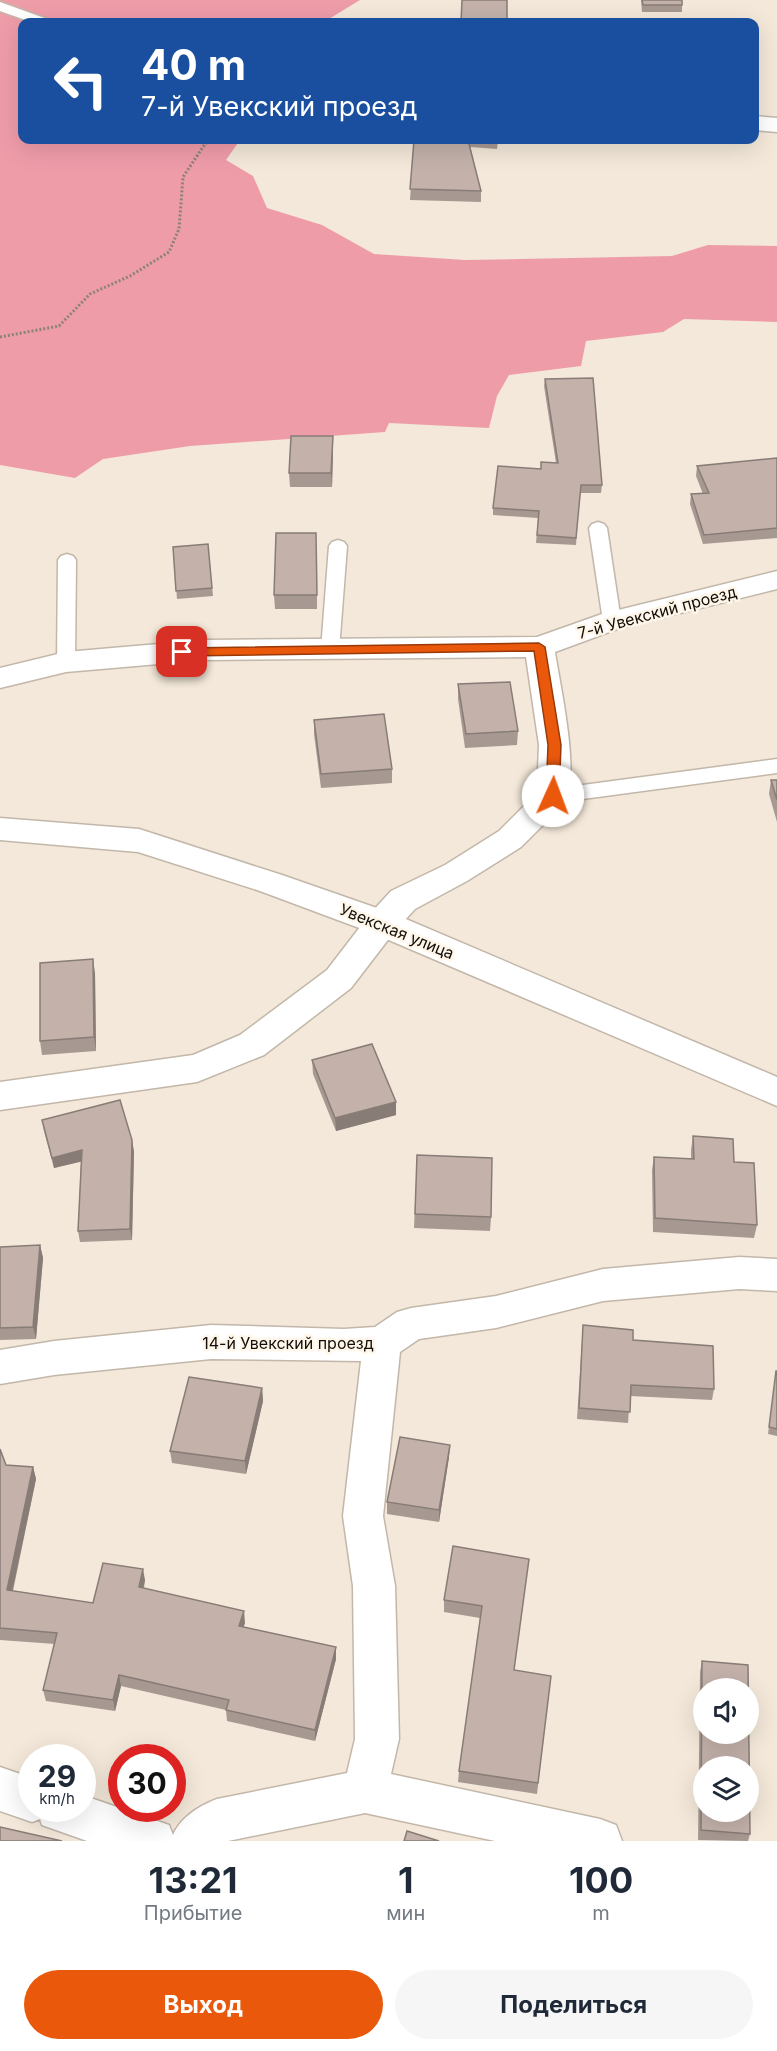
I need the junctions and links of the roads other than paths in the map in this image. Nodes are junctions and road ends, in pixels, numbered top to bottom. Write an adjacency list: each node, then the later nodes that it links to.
1 (0, 6): 2 (lane)
2 (32, 18)
3 (759, 123): 4 (street)
4 (777, 125)
5 (598, 528): 9 (lane)
6 (338, 546): 11 (lane)
7 (67, 560): 12 (lane)
8 (777, 580): 9 (street, 7-й Увекский проезд)
9 (612, 621): 10 (street, 7-й Увекский проезд)
10 (539, 647): 11 (street, 7-й Увекский проезд); 15 (street)
11 (330, 650): 12 (street, 7-й Увекский проезд)
12 (66, 662): 13 (street, 7-й Увекский проезд)
13 (0, 678)
14 (777, 766): 15 (lane)
15 (553, 796): 17 (street)
16 (0, 829): 17 (street, Увекская улица)
17 (382, 923): 18 (street, Увекская улица); 19 (street)
18 (777, 1092)
19 (0, 1096)
20 (777, 1275): 21 (street, 14-й Увекский проезд)
21 (382, 1343): 22 (street, 14-й Увекский проезд); 24 (street)
22 (0, 1367)
23 (0, 1790): 25 (street)
24 (365, 1791): 28 (street); 29 (street)
25 (18, 1796)
26 (96, 1822): 27 (street)
27 (153, 1841)
28 (193, 1841)
29 (600, 1841)

